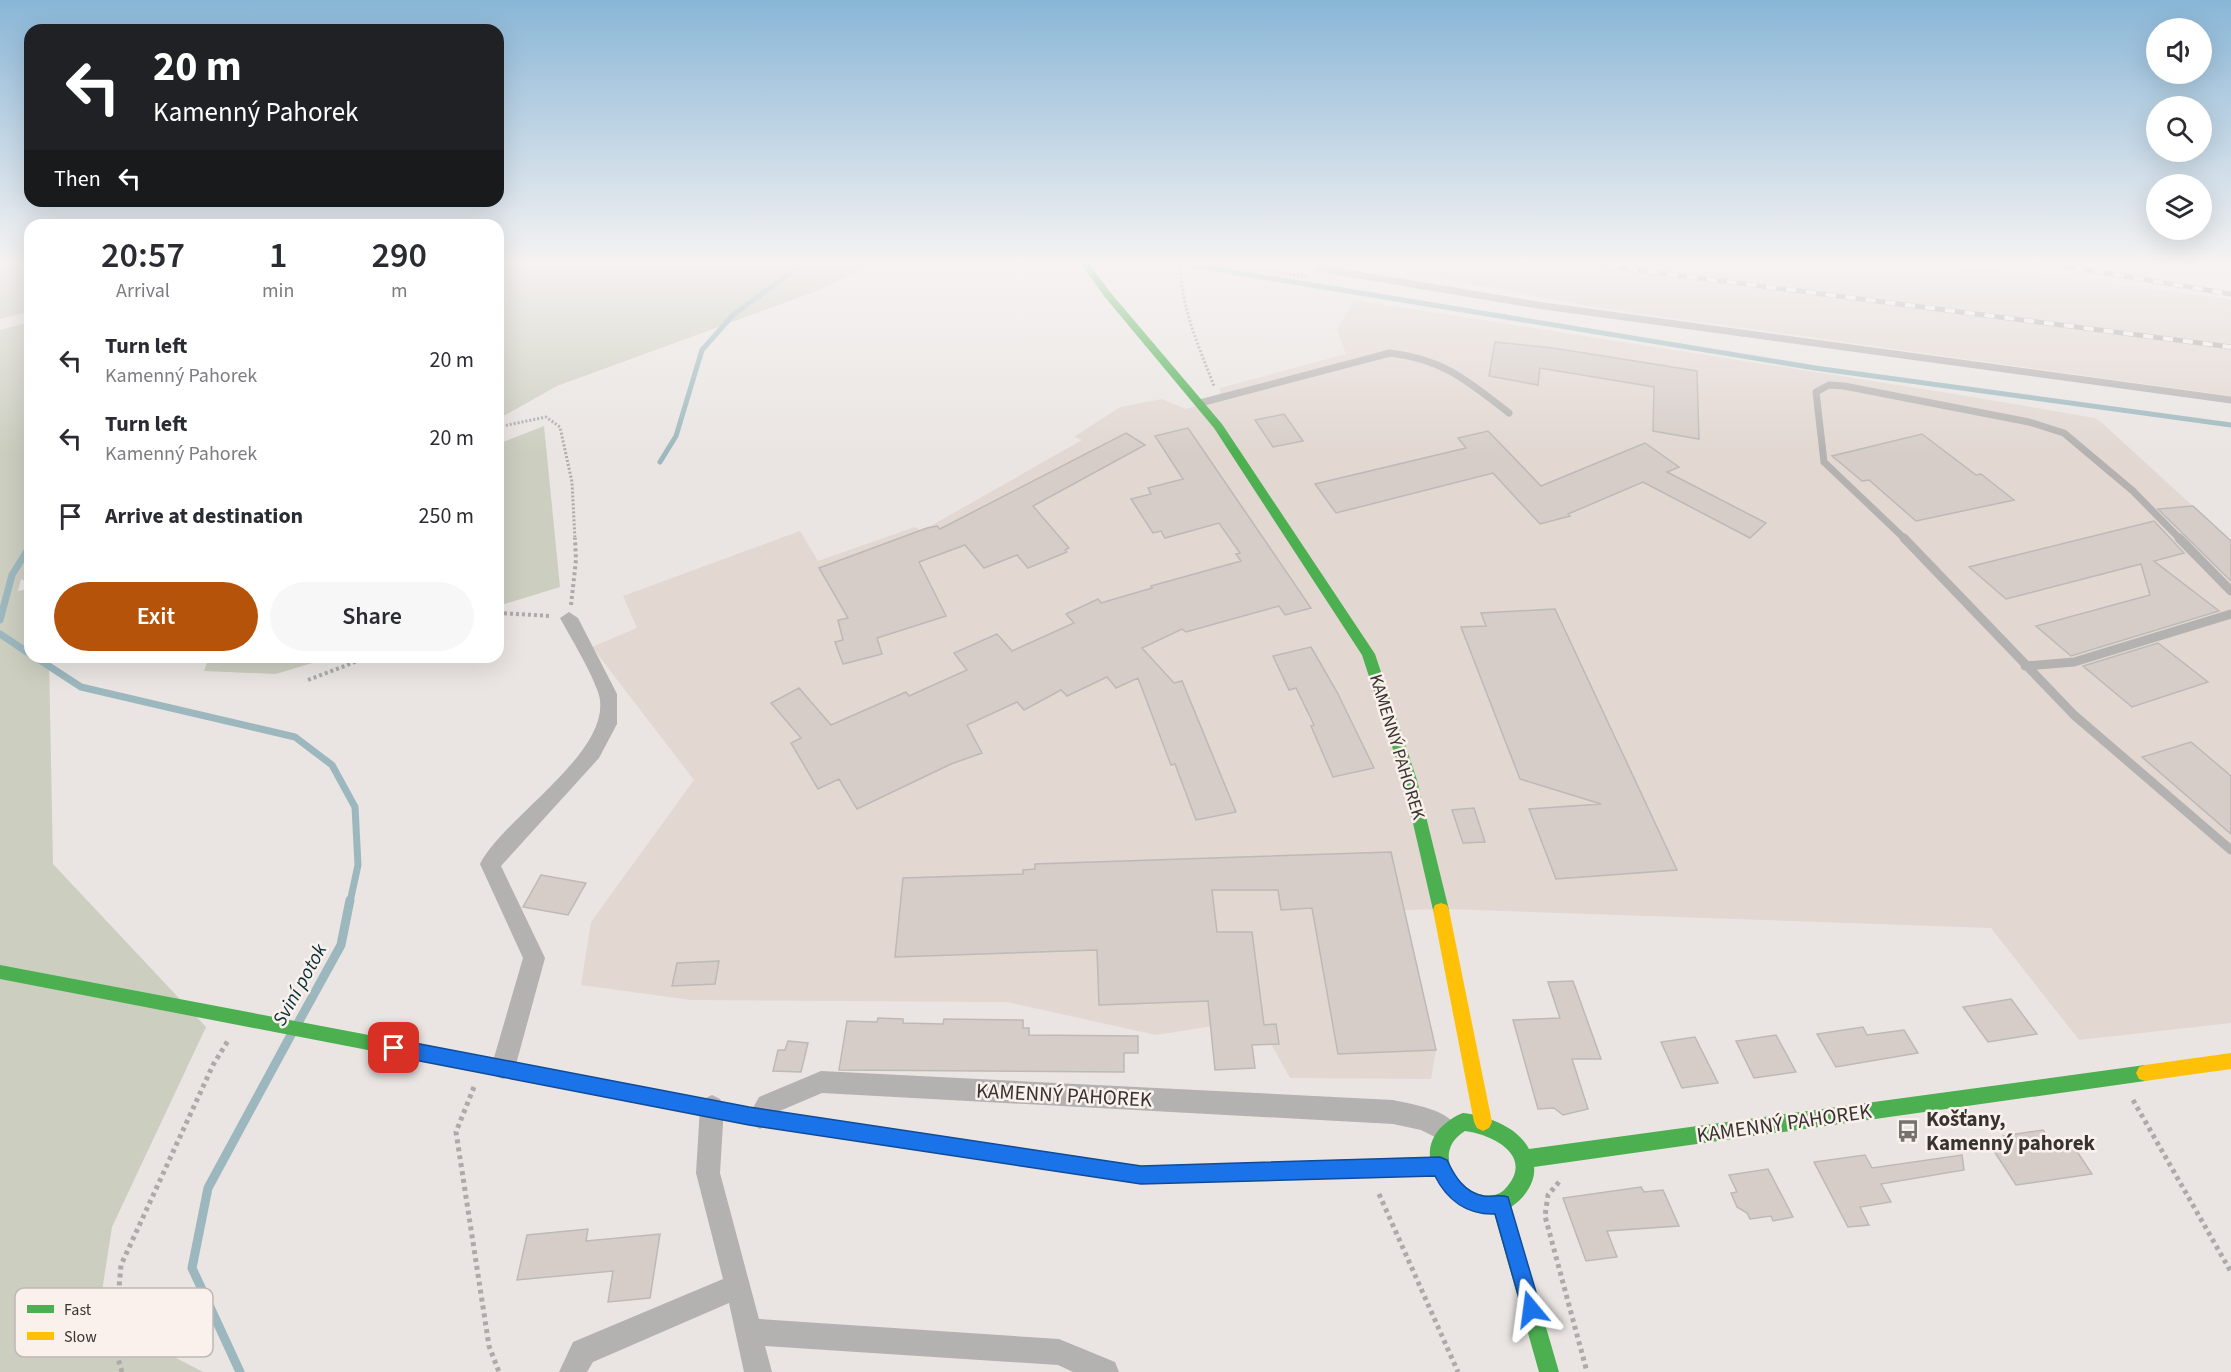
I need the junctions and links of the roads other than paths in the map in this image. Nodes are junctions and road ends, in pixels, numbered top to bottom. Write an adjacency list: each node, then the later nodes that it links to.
1 (1133, 325): 4 (street, KAMENNÝ PAHOREK)
2 (1684, 325): 3 (lane)
3 (2231, 400)
4 (1200, 403): 5 (lane); 16 (street, KAMENNÝ PAHOREK)
5 (1509, 413)
6 (2231, 591): 9 (lane)
7 (2231, 614): 9 (lane)
8 (569, 618): 13 (street)
9 (2025, 666): 10 (lane)
10 (2231, 850)
11 (0, 972): 13 (street)
12 (2231, 1061): 18 (street, KAMENNÝ PAHOREK)
13 (493, 1067): 14 (street)
14 (712, 1107): 15 (street); 21 (street)
15 (760, 1117): 17 (street, KAMENNÝ PAHOREK); 19 (street)
16 (1482, 1122): 17 (street); 18 (street)
17 (1448, 1131): 19 (street)
18 (1523, 1159): 20 (street)
19 (1440, 1166): 20 (street)
20 (1502, 1204): 26 (street)
21 (738, 1286): 22 (street); 23 (street)
22 (749, 1332): 24 (street); 25 (street)
23 (573, 1372)
24 (758, 1372)
25 (1105, 1372)
26 (1549, 1372)

